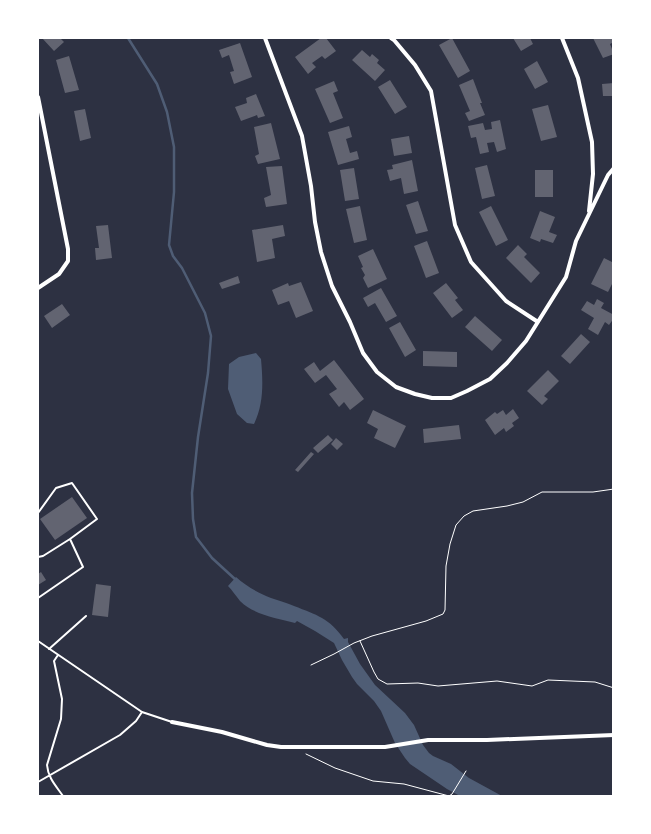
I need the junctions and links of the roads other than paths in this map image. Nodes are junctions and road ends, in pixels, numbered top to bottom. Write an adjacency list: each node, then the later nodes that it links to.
1 (264, 38): 8 (street)
2 (391, 38): 8 (street)
3 (562, 38): 6 (street)
4 (38, 97): 7 (street)
5 (614, 168): 6 (street)
6 (589, 214): 8 (street)
7 (38, 288)
8 (538, 322)
9 (38, 513): 10 (lane)
10 (70, 540): 11 (lane); 12 (lane)
11 (38, 557)
12 (38, 598)
13 (86, 616): 15 (lane)
14 (38, 641): 15 (lane)
15 (49, 649): 16 (lane)
16 (58, 655): 17 (lane); 20 (lane)
17 (142, 712): 18 (lane); 20 (lane)
18 (172, 722): 19 (street)
19 (614, 735)
20 (49, 774): 21 (lane); 22 (lane)
21 (38, 782)
22 (63, 796)

